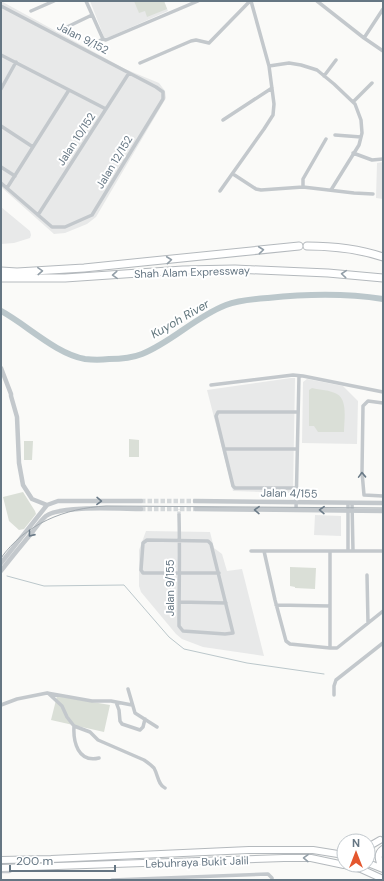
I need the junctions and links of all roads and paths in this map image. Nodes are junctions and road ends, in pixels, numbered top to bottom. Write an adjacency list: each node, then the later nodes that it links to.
1 (54, 1): 6 (street)
2 (86, 1): 10 (street)
3 (198, 1): 13 (street)
4 (250, 1): 19 (street); 20 (street)
5 (317, 1): 12 (street)
6 (46, 3): 9 (street)
7 (1, 6): 21 (street, Jalan 9/152)
8 (382, 9): 12 (street)
9 (31, 11)
10 (92, 15): 11 (street); 13 (street)
11 (67, 26)
12 (364, 38): 15 (street)
13 (105, 40): 14 (street)
14 (90, 46)
15 (383, 50)
16 (1, 55): 18 (street)
17 (336, 60): 22 (street)
18 (16, 62): 26 (street); 27 (street)
19 (140, 63)
20 (269, 66): 22 (street); 25 (street)
21 (129, 73): 24 (street, Jalan 9/152); 29 (street, Jalan 10/152)
22 (324, 76): 28 (street)
23 (372, 83): 28 (street)
24 (156, 87): 47 (street, Jalan 12/152)
25 (272, 88): 30 (street); 39 (street)
26 (1, 89)
27 (69, 90): 29 (street); 35 (street)
28 (353, 102): 33 (street)
29 (106, 109): 47 (street, Jalan 10/152)
30 (223, 120)
31 (1, 126): 35 (street)
32 (335, 135): 33 (street)
33 (360, 137): 36 (street)
34 (326, 139): 42 (street)
35 (33, 147): 40 (street)
36 (353, 153): 37 (street); 44 (street)
37 (383, 159)
38 (1, 167): 40 (street)
39 (233, 174): 42 (street); 45 (street)
40 (15, 176): 43 (street)
41 (1, 183): 43 (street)
42 (303, 187): 44 (street)
43 (7, 188): 47 (street)
44 (331, 190): 46 (street)
45 (220, 191)
46 (373, 194)
47 (38, 215)
48 (299, 246): 51 (highway, Shah Alam Expressway, one-way to 48)
49 (307, 246): 50 (highway)
50 (383, 257)
51 (1, 271)
52 (1, 278): 53 (highway, Shah Alam Expressway, one-way to 52)
53 (383, 278)
54 (1, 368): 59 (street)
55 (1, 375): 59 (street)
56 (299, 376): 57 (street); 58 (street); 61 (street)
57 (211, 385)
58 (383, 392)
59 (10, 394): 71 (street)
60 (383, 403): 65 (street, one-way to 60)
61 (298, 412): 62 (street); 63 (street)
62 (224, 449): 63 (street); 64 (street)
63 (297, 449): 64 (street)
64 (296, 488): 68 (street)
65 (383, 496)
66 (194, 501): 68 (street, Jalan 4/155)
67 (141, 502): 71 (street, one-way to 67)
68 (296, 502): 69 (street, Jalan 4/155); 74 (street)
69 (350, 503): 70 (street, Jalan 4/155); 75 (street)
70 (383, 503)
71 (47, 505): 85 (street)
72 (141, 509): 86 (street, one-way to 86)
73 (196, 509): 74 (street, Jalan 4/155, one-way to 73)
74 (296, 510): 75 (street, Jalan 4/155, one-way to 74)
75 (350, 511): 76 (street, Jalan 4/155); 82 (street); 83 (street)
76 (383, 511)
77 (179, 515): 78 (street, Jalan 9/155)
78 (179, 540): 87 (street, Jalan 9/155); 87 (street); 88 (street, Jalan 9/155)
79 (251, 551): 80 (street)
80 (264, 551): 81 (street); 92 (street)
81 (330, 551): 82 (street); 93 (street)
82 (348, 551): 83 (street)
83 (353, 551): 84 (street)
84 (383, 551)
85 (1, 564)
86 (1, 571)
87 (179, 573): 88 (street); 90 (street, Jalan 9/155)
88 (219, 573): 91 (street, Jalan 9/155)
89 (367, 576): 95 (street)
90 (179, 602): 91 (street); 91 (street, Jalan 9/155)
91 (226, 603)
92 (276, 605): 93 (street); 97 (street)
93 (330, 606): 97 (street)
94 (383, 611): 95 (street)
95 (368, 624): 97 (street)
96 (383, 643): 100 (street)
97 (330, 648)
98 (128, 689): 103 (street)
99 (48, 693): 101 (street); 102 (street); 105 (street)
100 (334, 695)
101 (116, 702): 103 (street); 104 (street)
102 (1, 705)
103 (132, 705): 104 (street)
104 (145, 719): 106 (street)
105 (74, 726): 107 (street); 108 (street)
106 (157, 727)
107 (98, 758)
108 (165, 788)
109 (380, 840): 110 (highway)
110 (376, 842)
111 (383, 849): 117 (highway)
112 (336, 854): 113 (highway, Lebuhraya Bukit Jalil)
113 (1, 860)
114 (336, 863): 115 (highway, Lebuhraya Bukit Jalil, one-way to 115)
115 (15, 867): 116 (highway, Lebuhraya Bukit Jalil); 118 (street)
116 (1, 868)
117 (382, 868)
118 (1, 871)
119 (370, 873): 122 (highway, Lebuhraya Bukit Jalil)
120 (196, 878): 121 (street); 124 (street)
121 (139, 879): 123 (street)
122 (383, 879)
123 (112, 880)
124 (272, 880)

